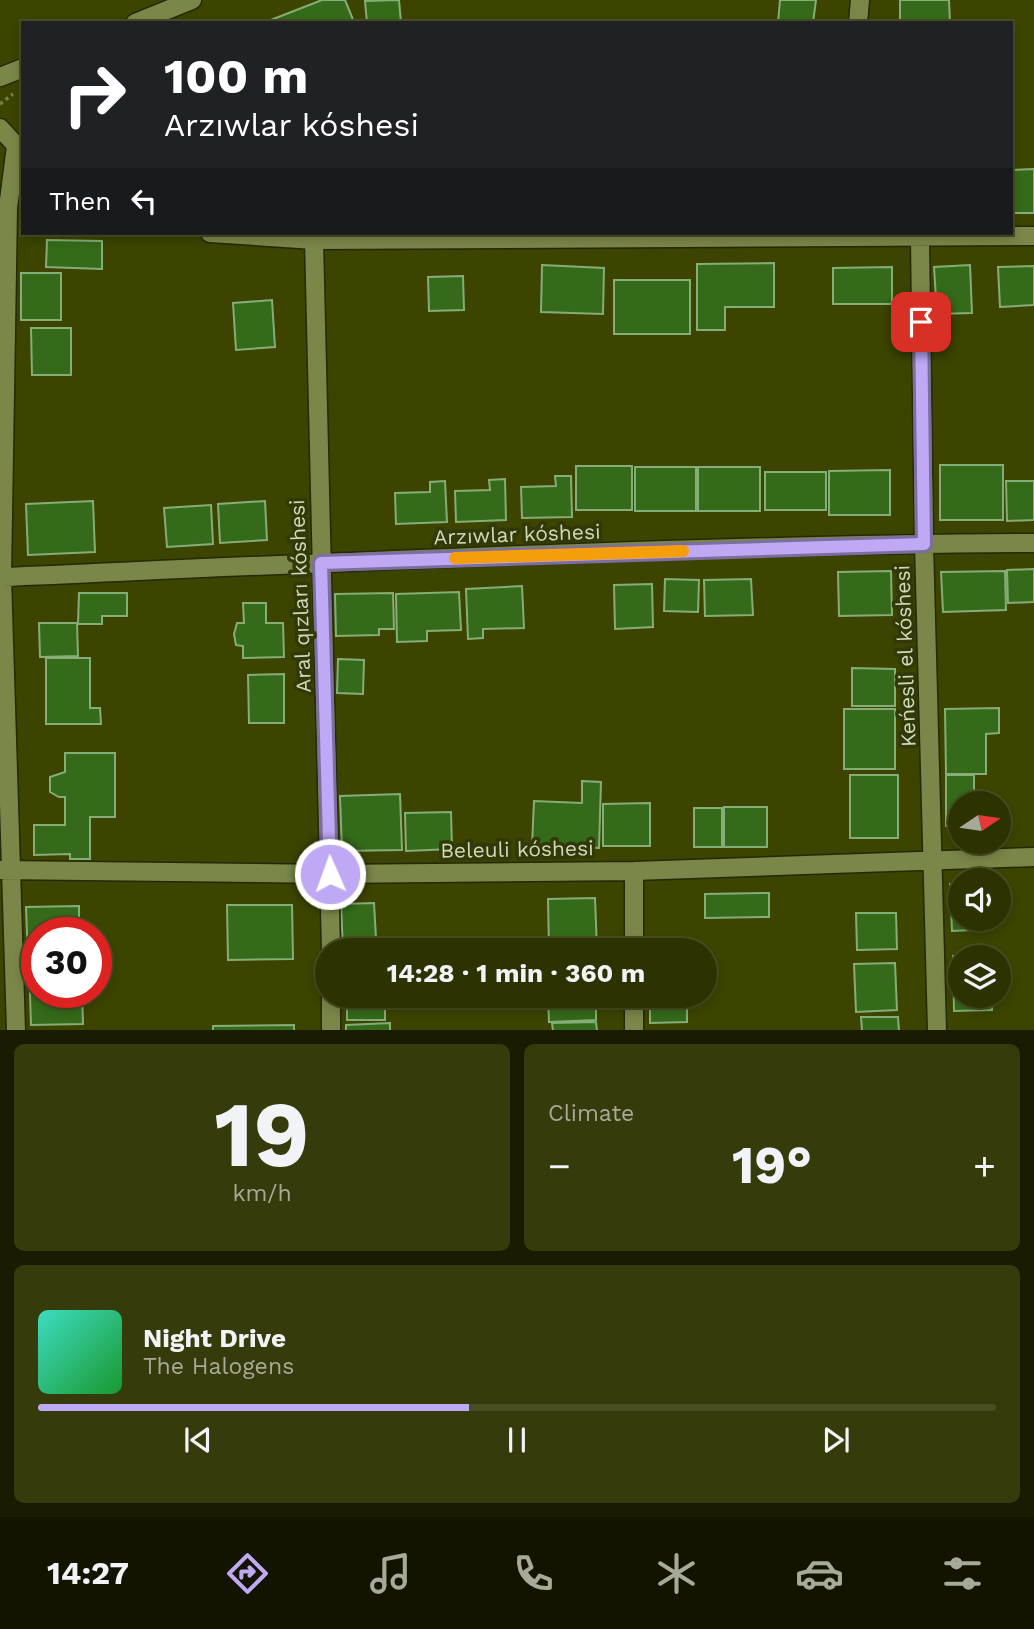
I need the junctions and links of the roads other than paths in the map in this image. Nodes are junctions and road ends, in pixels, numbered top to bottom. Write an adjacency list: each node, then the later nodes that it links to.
1 (192, 0): 3 (street)
2 (860, 0): 4 (street)
3 (140, 21)
4 (858, 21)
5 (21, 69): 6 (street)
6 (0, 77)
7 (0, 128): 8 (street)
8 (19, 149): 17 (street)
9 (240, 235): 13 (street)
10 (838, 236): 12 (street); 13 (street)
11 (1034, 236): 12 (street)
12 (920, 239): 15 (street, Keńesli el kóshesi)
13 (314, 240): 16 (street, Aral qızları kóshesi)
14 (1034, 543): 15 (street, Arzıwlar kóshesi)
15 (924, 544): 16 (street, Arzıwlar kóshesi); 19 (street, Keńesli el kóshesi)
16 (321, 563): 17 (street, Arzıwlar kóshesi); 22 (street, Aral qızları kóshesi)
17 (2, 577): 20 (street)
18 (1034, 857): 19 (street, Beleuli kóshesi)
19 (933, 859): 21 (street, Beleuli kóshesi); 30 (street, Keńesli el kóshesi)
20 (5, 870): 22 (street, Beleuli kóshesi); 27 (street)
21 (634, 871): 22 (street, Beleuli kóshesi); 24 (street)
22 (330, 874): 23 (street, Aral qızları kóshesi)
23 (331, 938)
24 (634, 938)
25 (331, 1008): 28 (street)
26 (634, 1008): 29 (street)
27 (16, 1030)
28 (331, 1030)
29 (634, 1030)
30 (937, 1030)

